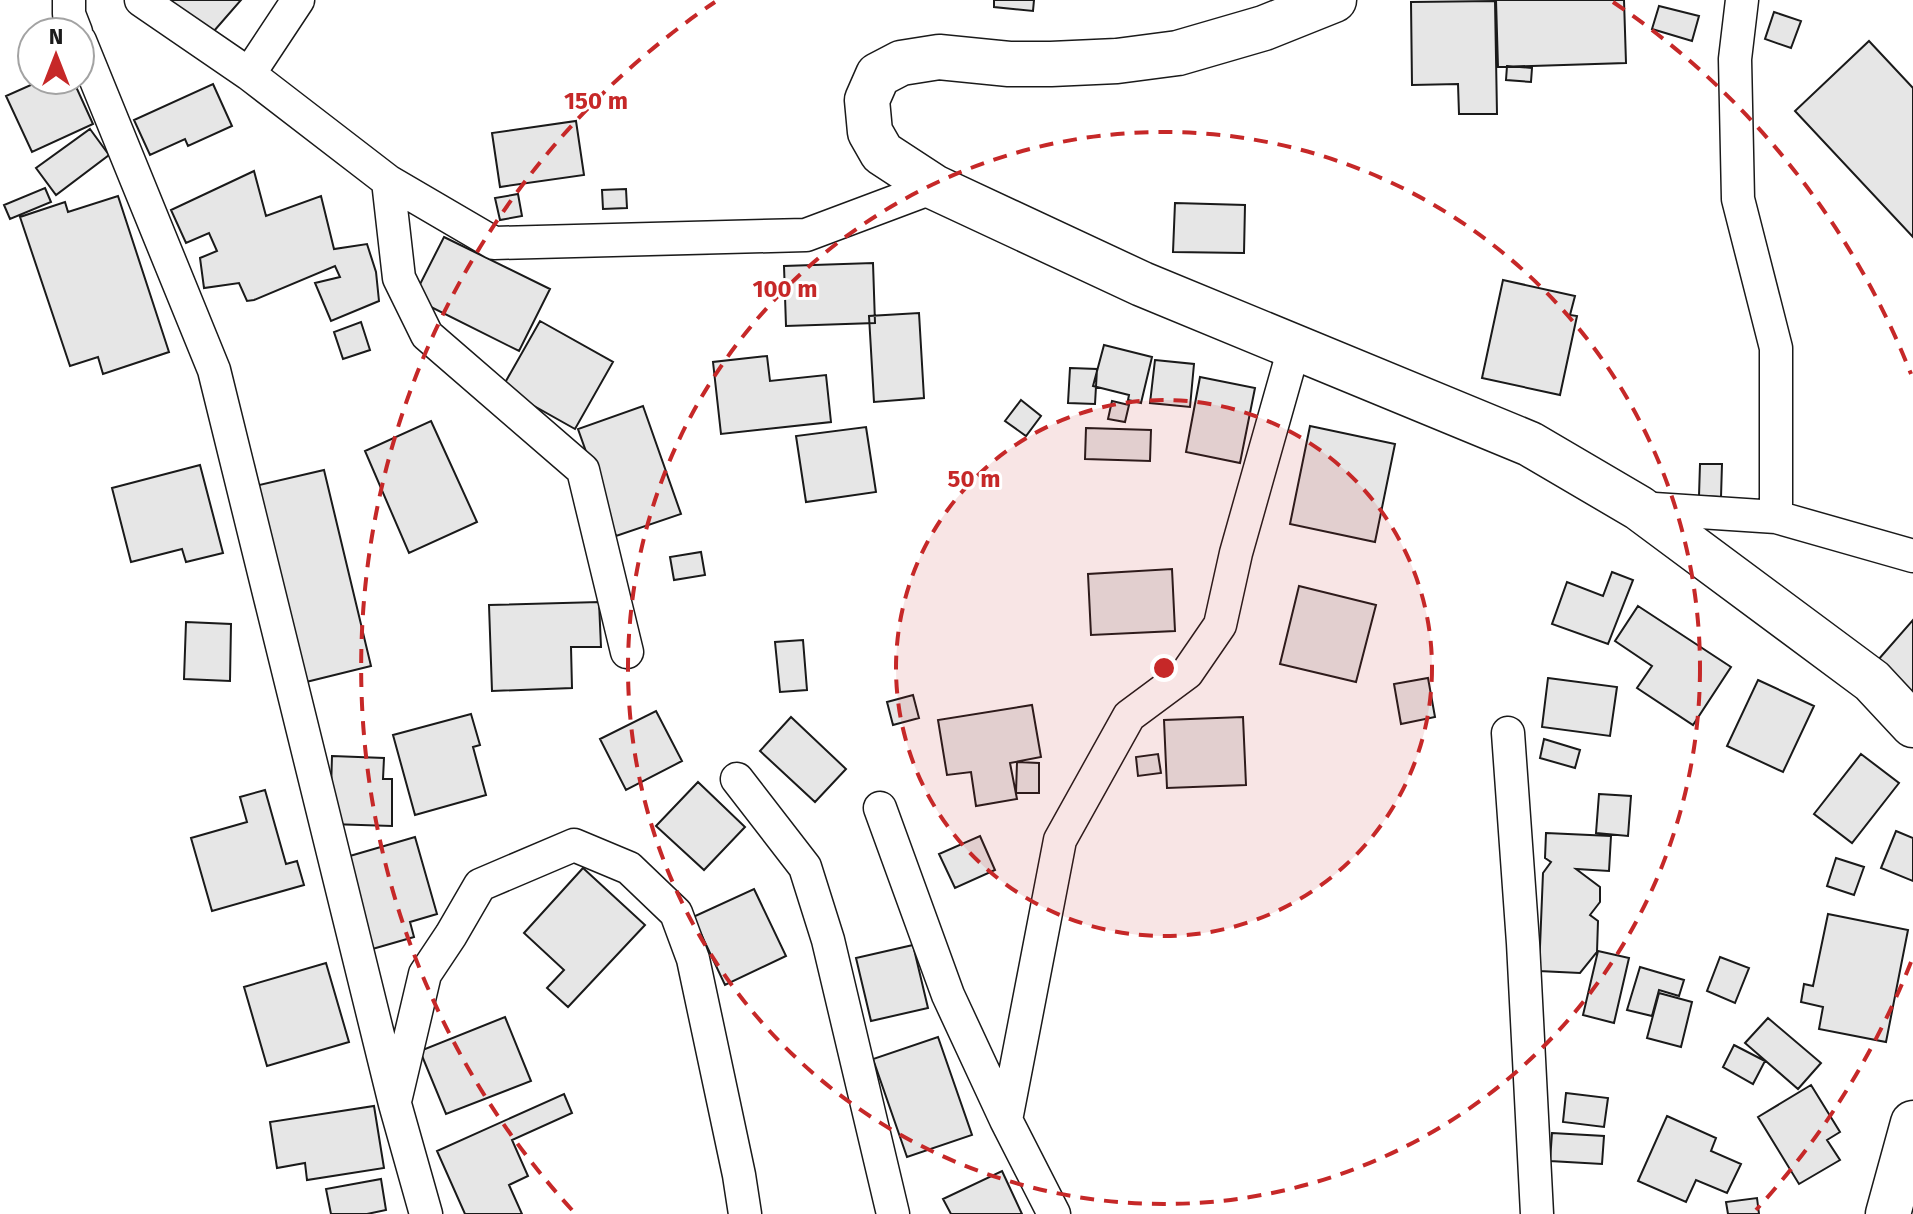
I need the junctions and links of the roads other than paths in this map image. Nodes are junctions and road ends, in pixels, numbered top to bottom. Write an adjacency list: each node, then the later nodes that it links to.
1 (141, 0): 5 (street)
2 (298, 0): 5 (street)
3 (1334, 0): 8 (main road)
4 (1742, 0): 11 (street)
5 (249, 74): 7 (street)
6 (96, 80): 18 (street)
7 (388, 181): 8 (street); 13 (street)
8 (934, 187): 9 (main road)
9 (1294, 348): 10 (main road); 19 (street)
10 (1639, 508): 11 (street); 14 (main road)
11 (1776, 517): 12 (street)
12 (1913, 556)
13 (627, 652)
14 (1913, 725)
15 (1508, 733): 25 (street)
16 (737, 779): 23 (street)
17 (880, 808): 19 (street)
18 (395, 1104): 21 (street); 22 (street)
19 (1006, 1120): 24 (street)
20 (1913, 1123): 26 (main road)
21 (426, 1214)
22 (745, 1214)
23 (893, 1214)
24 (1054, 1214)
25 (1537, 1214)
26 (1888, 1214)

